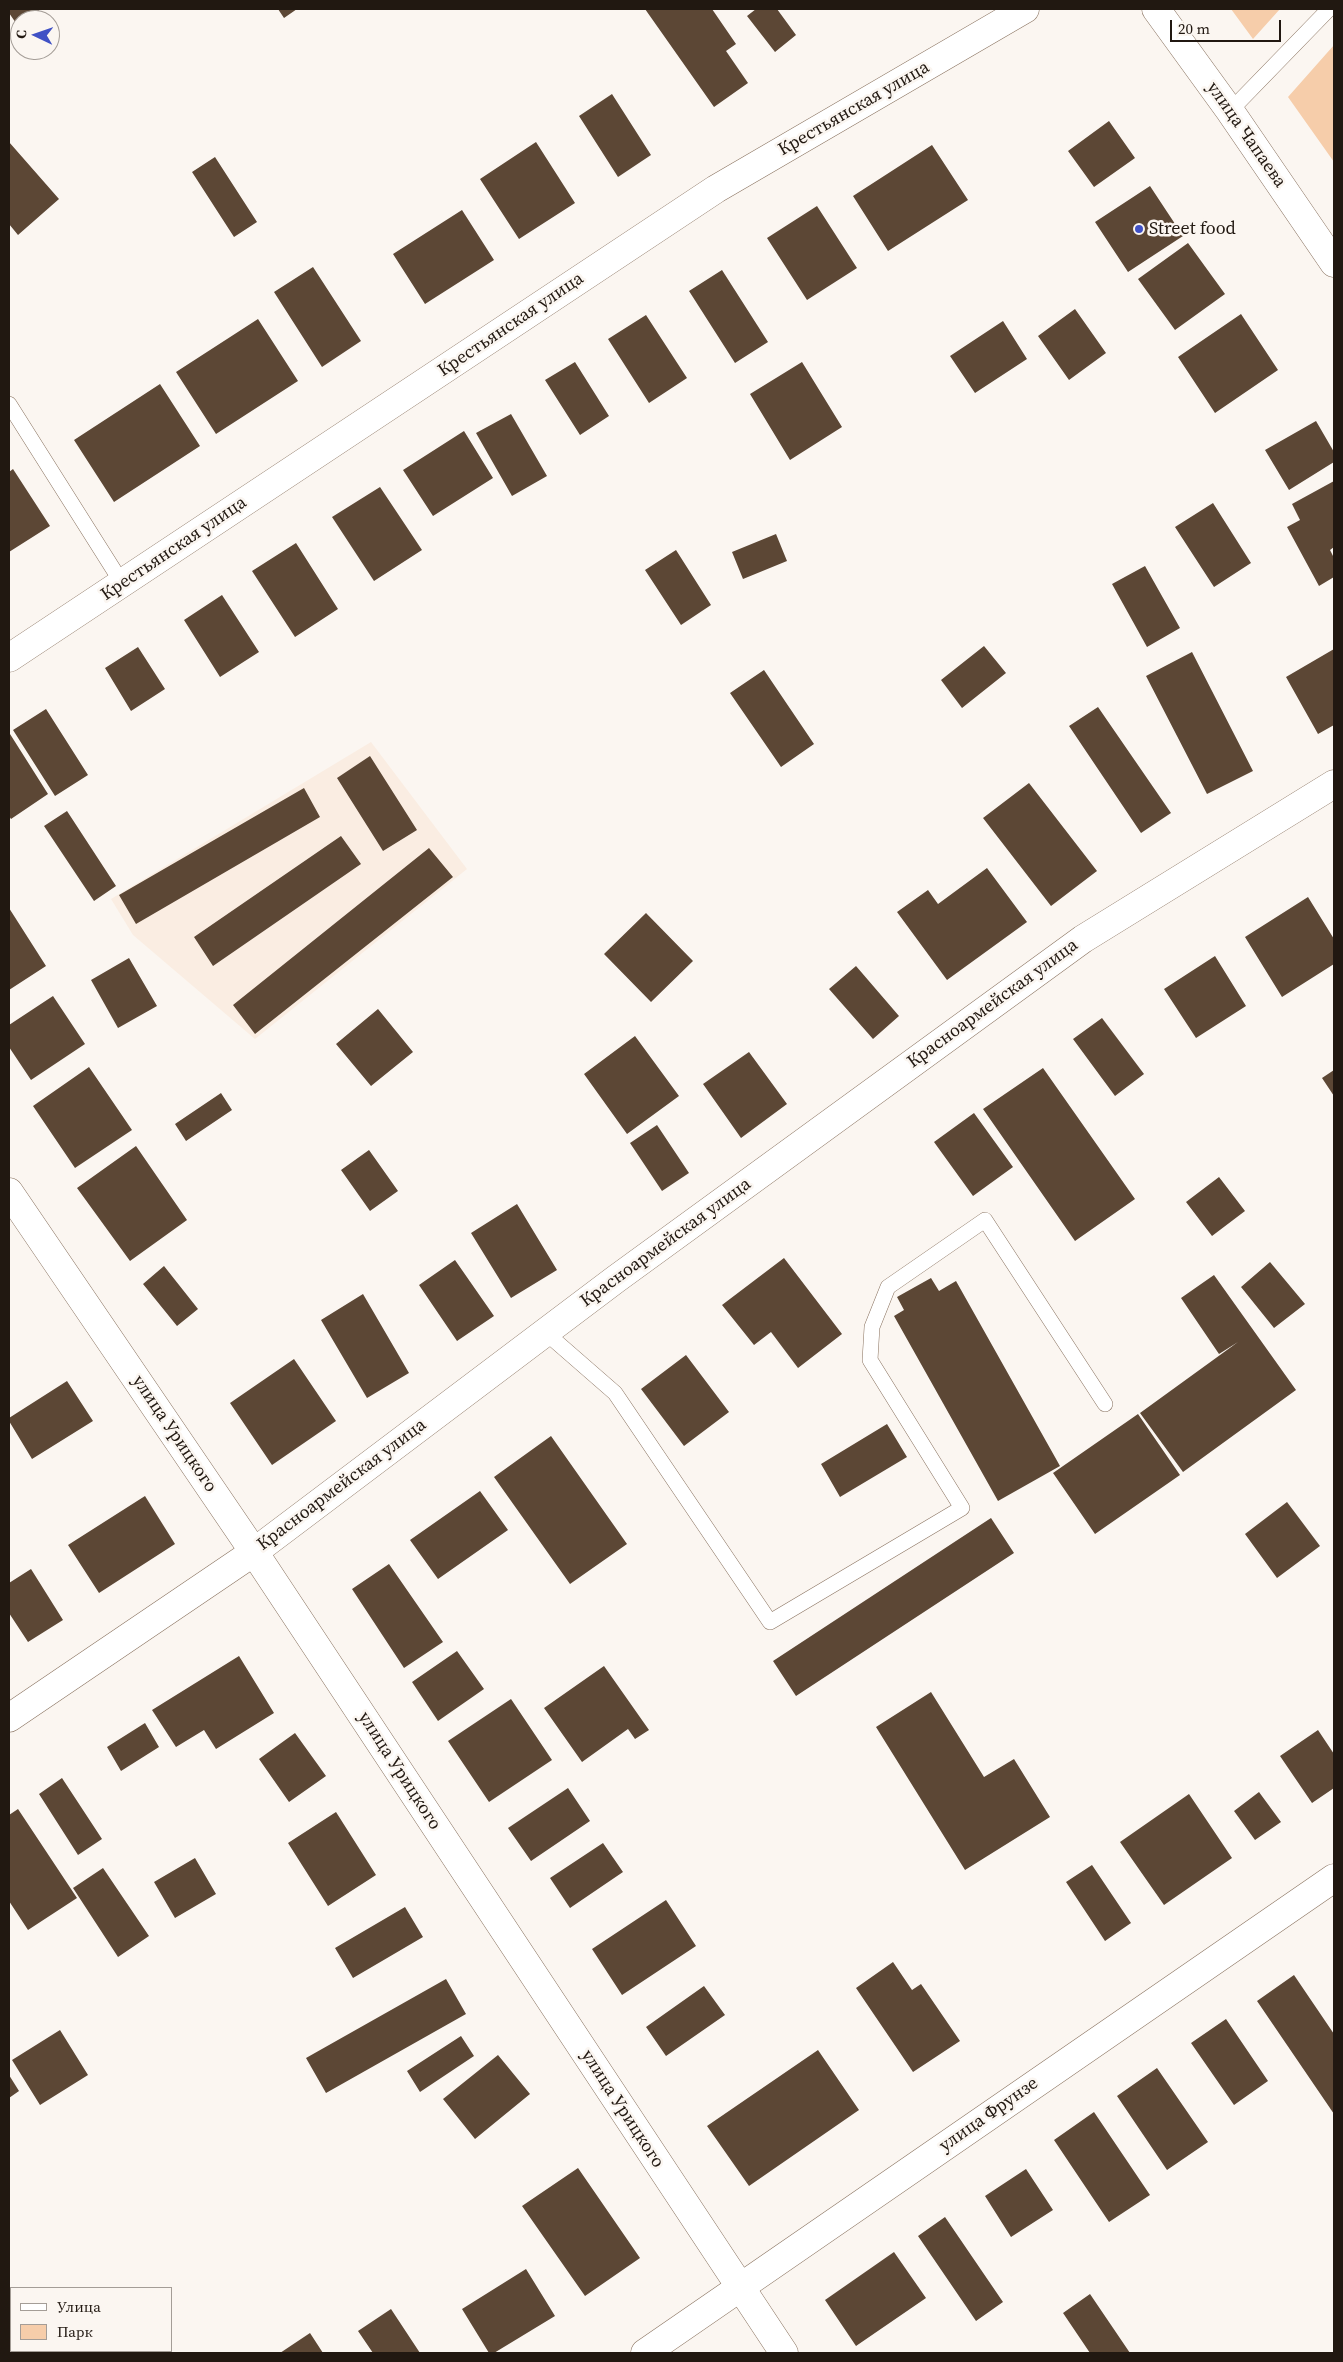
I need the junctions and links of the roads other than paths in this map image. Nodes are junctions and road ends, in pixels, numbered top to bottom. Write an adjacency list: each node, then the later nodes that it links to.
1 (1025, 9): 7 (street, Крестьянская улица)
2 (1156, 9): 4 (street, улица Чапаева)
3 (1329, 9): 4 (lane)
4 (1230, 111): 5 (street, улица Чапаева)
5 (1334, 263)
6 (9, 404): 7 (lane)
7 (122, 583): 8 (street, Крестьянская улица)
8 (9, 658)
9 (1334, 784): 11 (street, Красноармейская улица)
10 (9, 1192): 13 (street, улица Урицкого)
11 (545, 1332): 12 (lane); 13 (street, Красноармейская улица)
12 (1105, 1404)
13 (254, 1552): 14 (street, Красноармейская улица); 16 (street, улица Урицкого)
14 (9, 1718)
15 (1334, 1878): 16 (street, улица Фрунзе)
16 (740, 2288): 17 (street, улица Фрунзе); 18 (street, улица Урицкого)
17 (644, 2353)
18 (784, 2353)

